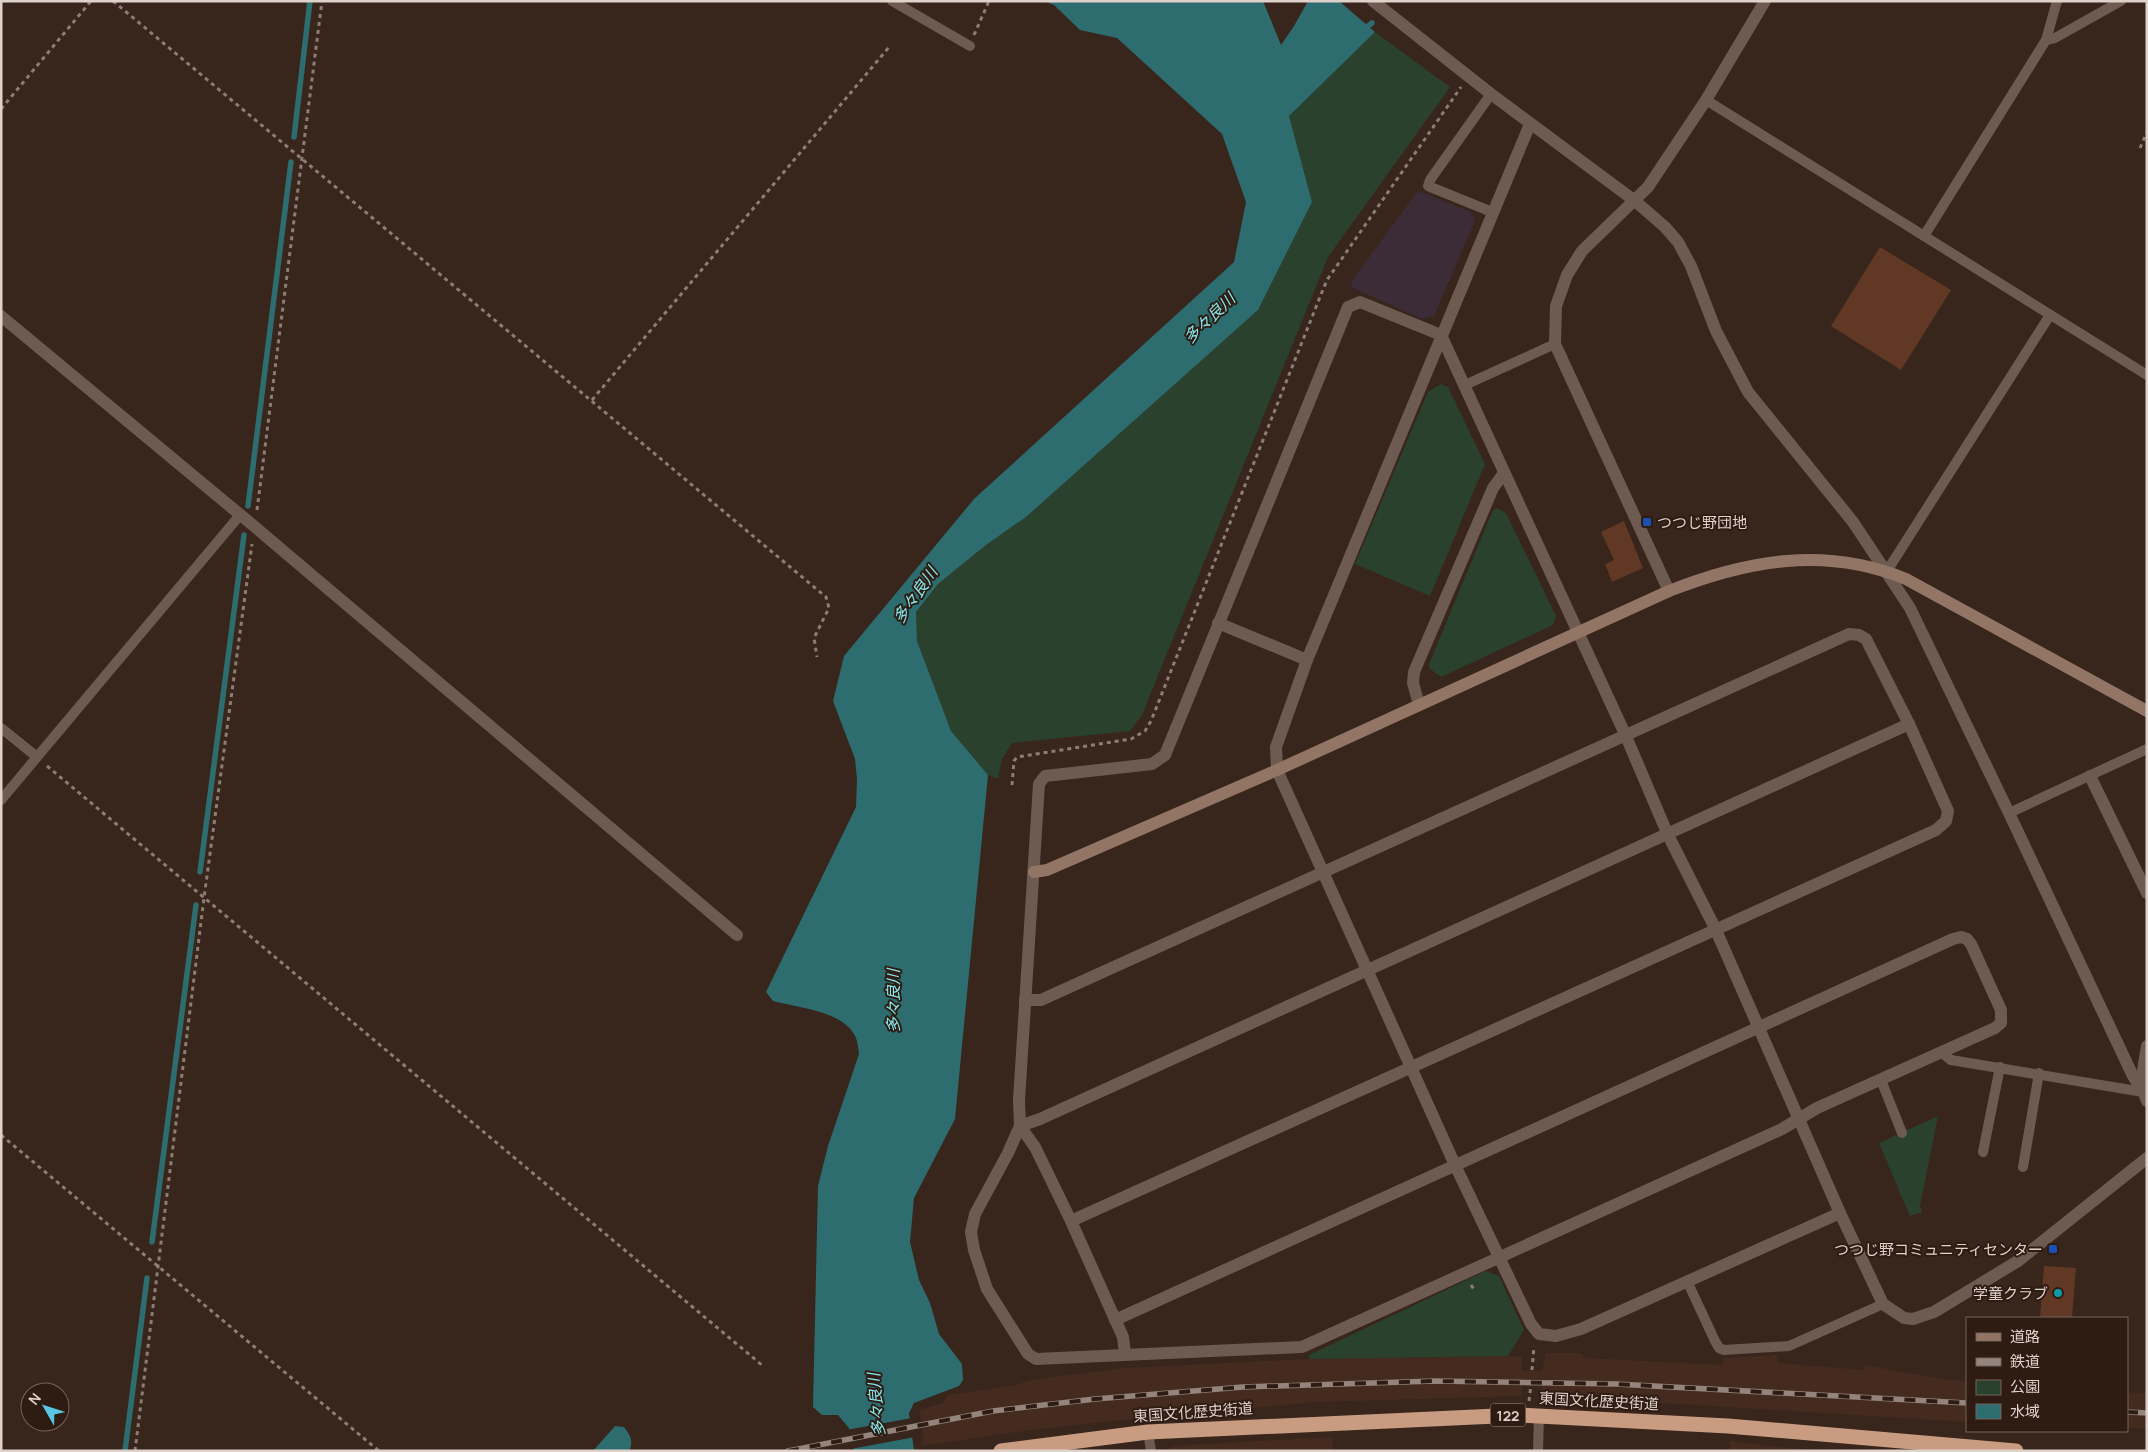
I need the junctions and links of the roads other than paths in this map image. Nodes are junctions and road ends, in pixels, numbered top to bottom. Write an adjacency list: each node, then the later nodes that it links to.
1 (892, 1): 7 (lane)
2 (1373, 1): 8 (street)
3 (1766, 1): 9 (street)
4 (2057, 1): 6 (lane)
5 (2121, 1): 6 (lane)
6 (2046, 40): 13 (lane)
7 (970, 46)
8 (1491, 94): 10 (street); 12 (lane)
9 (1706, 100): 11 (street); 13 (lane)
10 (1530, 124): 11 (street); 12 (street)
11 (1636, 201): 17 (street); 22 (street)
12 (1492, 212): 16 (street)
13 (1924, 236): 14 (lane)
14 (2050, 314): 18 (lane); 22 (lane)
15 (1, 316): 21 (street)
16 (1442, 335): 19 (street); 24 (street); 26 (street)
17 (1555, 344): 19 (lane); 23 (street)
18 (2147, 375)
19 (1465, 385): 20 (street)
20 (1504, 473): 25 (street); 27 (street)
21 (240, 515): 33 (lane); 43 (street)
22 (1887, 571): 23 (street); 28 (street); 37 (street)
23 (1669, 591): 25 (street)
24 (1218, 623): 26 (street); 39 (street)
25 (1578, 633): 27 (street); 31 (street)
26 (1307, 660): 34 (street)
27 (1418, 705): 34 (street)
28 (2147, 711)
29 (1909, 724): 31 (street); 38 (street); 42 (street)
30 (1, 728): 33 (lane)
31 (1625, 734): 38 (street); 40 (street)
32 (2147, 749): 35 (lane)
33 (36, 757): 36 (lane)
34 (1277, 770): 39 (street); 40 (street)
35 (2090, 776): 37 (lane); 41 (street)
36 (1, 800)
37 (2009, 813): 53 (street)
38 (1668, 835): 42 (street); 44 (street)
39 (1034, 872): 45 (street)
40 (1324, 872): 44 (street); 45 (street)
41 (2147, 892)
42 (1715, 928): 46 (street); 50 (street)
43 (738, 935)
44 (1368, 971): 50 (street); 55 (street)
45 (1026, 1000): 55 (street)
46 (1758, 1026): 48 (street); 54 (street); 59 (street)
47 (2147, 1046): 53 (street)
48 (1942, 1053): 49 (lane); 52 (street)
49 (2000, 1067): 51 (lane); 57 (lane)
50 (1411, 1068): 59 (street); 62 (street)
51 (2040, 1073): 53 (lane); 60 (lane)
52 (1881, 1080): 54 (street); 56 (lane)
53 (2145, 1096)
54 (1798, 1118): 61 (street); 63 (street)
55 (1020, 1126): 62 (street); 67 (street)
56 (1902, 1133)
57 (1983, 1152)
58 (2147, 1158): 65 (street)
59 (1455, 1165): 63 (street); 66 (street)
60 (2023, 1167)
61 (1840, 1213): 64 (street); 65 (street)
62 (1071, 1221): 66 (street)
63 (1499, 1258): 64 (street); 67 (street)
64 (1688, 1283): 65 (lane)
65 (1883, 1304)
66 (1115, 1320): 67 (street)
67 (1125, 1354)
68 (1539, 1415): 69 (highway, 東国文化歴史街道 / 122); 72 (lane); 73 (highway, 東国文化歴史街道 / 122)
69 (1148, 1432): 70 (highway, 東国文化歴史街道 / 122); 71 (lane)
70 (1001, 1451)
71 (1151, 1451)
72 (1538, 1451)
73 (2016, 1451)

